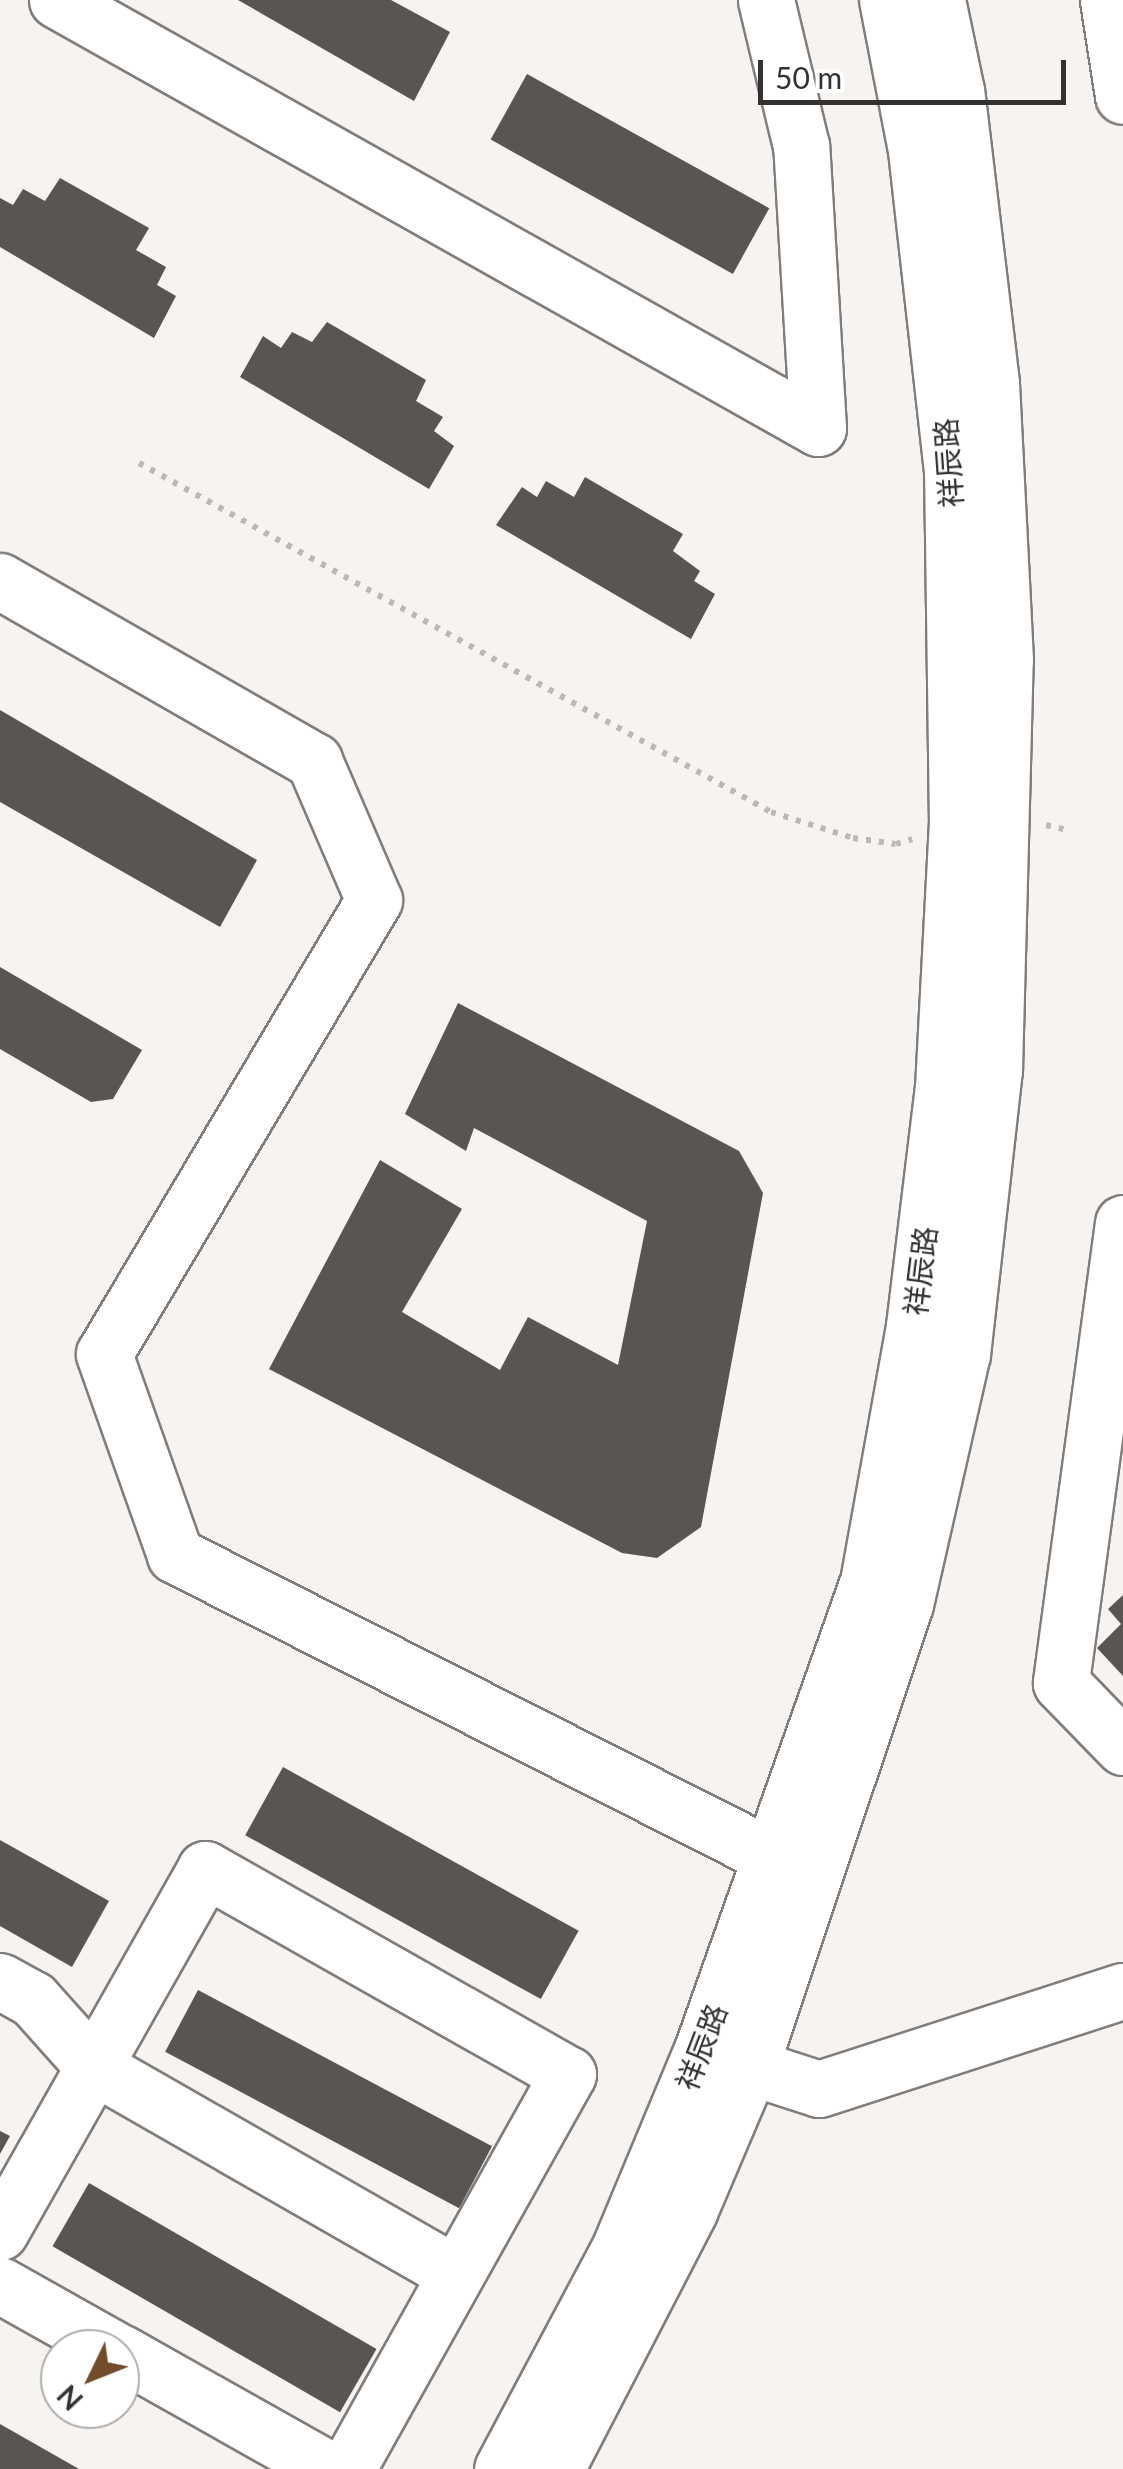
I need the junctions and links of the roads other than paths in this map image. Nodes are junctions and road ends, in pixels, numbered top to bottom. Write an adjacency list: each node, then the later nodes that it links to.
1 (56, 0): 2 (street)
2 (766, 0)
3 (887, 0): 8 (street, 祥辰路)
4 (937, 0): 8 (street, 祥辰路)
5 (1108, 0): 6 (street)
6 (1123, 96)
7 (0, 581): 11 (street)
8 (980, 821): 11 (street, 祥辰路); 14 (street, 祥辰路)
9 (1123, 1223): 10 (street)
10 (1123, 1747)
11 (770, 1856): 14 (street, 祥辰路)
12 (0, 1981): 15 (street)
13 (1123, 1991): 14 (street)
14 (726, 2060): 23 (street, 祥辰路); 24 (street, 祥辰路)
15 (93, 2066): 16 (street); 17 (street); 17 (street)
16 (0, 2232)
17 (456, 2274): 22 (street)
18 (0, 2285): 19 (street)
19 (78, 2329)
20 (140, 2364): 21 (street)
21 (328, 2469)
22 (346, 2469)
23 (502, 2469)
24 (556, 2469)

